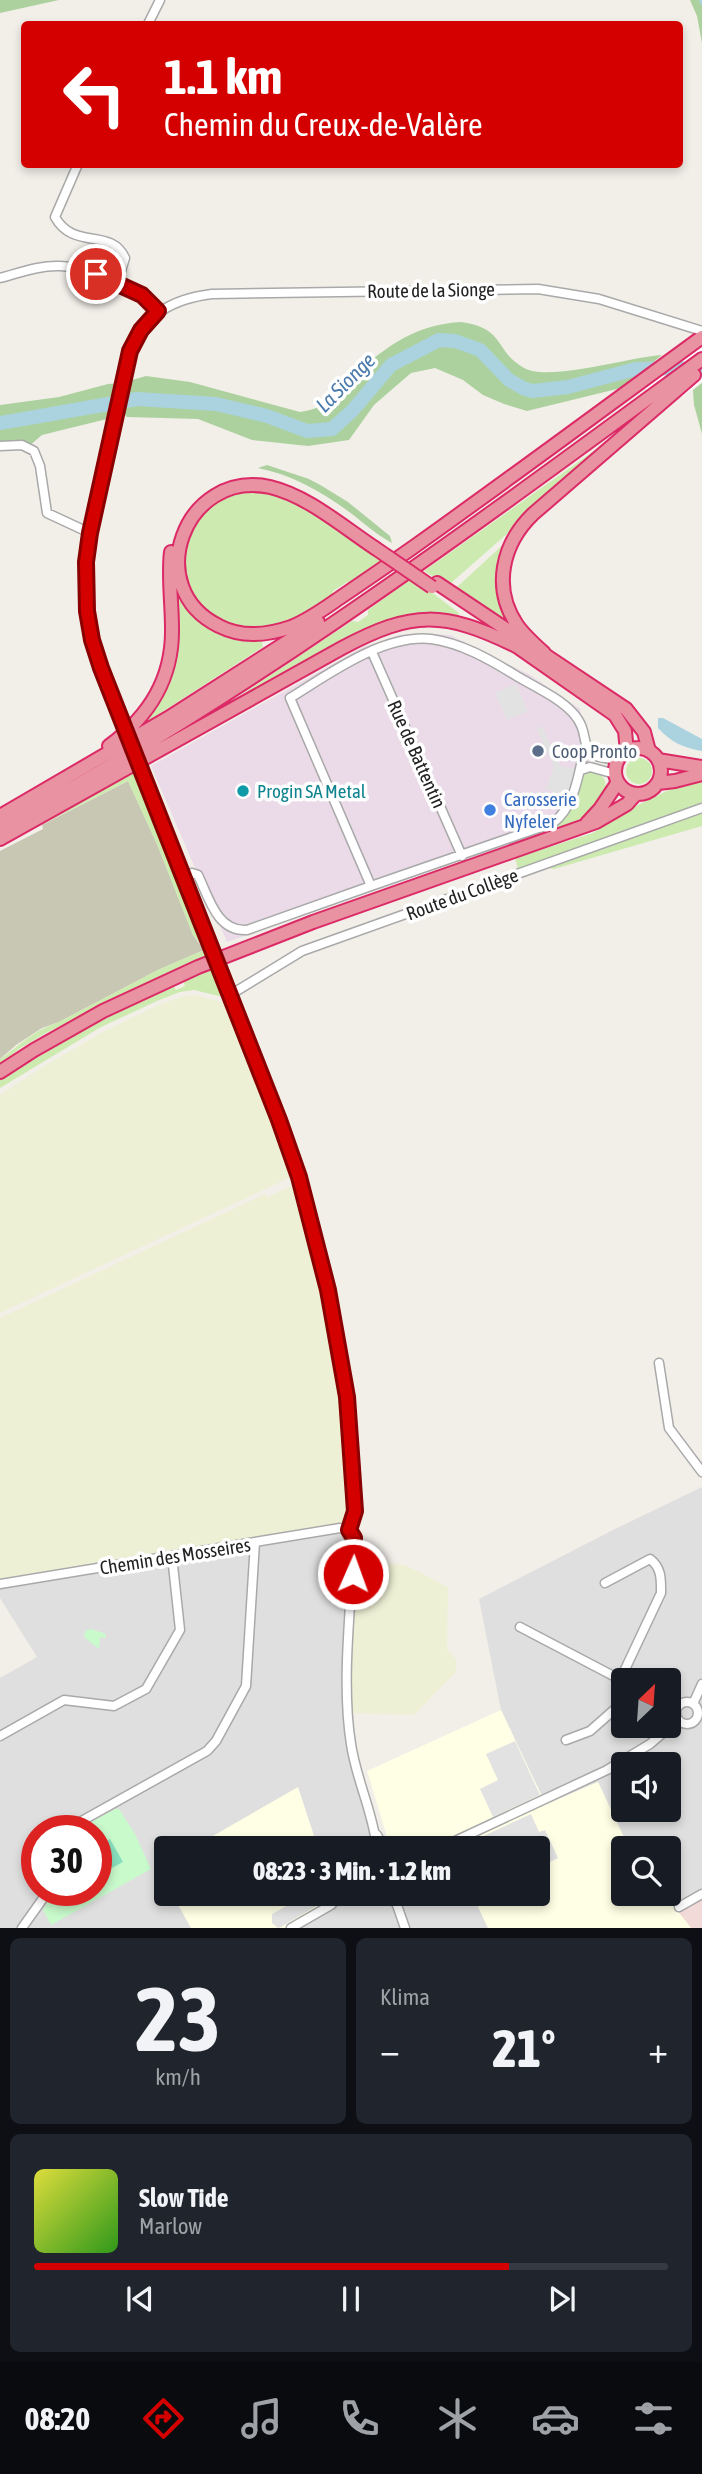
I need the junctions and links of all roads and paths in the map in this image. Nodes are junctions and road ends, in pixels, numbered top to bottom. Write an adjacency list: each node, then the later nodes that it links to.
1 (160, 0): 2 (street)
2 (150, 21)
3 (76, 168): 5 (street)
4 (0, 278): 5 (street)
5 (117, 284): 6 (street)
6 (158, 311): 7 (street, Route de la Sionge); 14 (street)
7 (702, 331)
8 (702, 337): 12 (highway)
9 (702, 346): 12 (highway)
10 (702, 359): 33 (highway)
11 (702, 368): 19 (highway)
12 (640, 387): 15 (highway); 26 (highway)
13 (0, 446): 14 (street)
14 (90, 533): 36 (street, bridge)
15 (378, 546): 16 (highway, bridge); 26 (highway)
16 (434, 585): 17 (highway); 19 (highway)
17 (516, 646): 21 (highway); 34 (highway)
18 (372, 652): 20 (street); 35 (street, Rue de Battentin); 37 (street)
19 (544, 653): 22 (highway)
20 (585, 747): 21 (street); 24 (street)
21 (623, 755): 22 (highway); 27 (highway)
22 (654, 756): 23 (highway); 28 (highway)
23 (702, 766)
24 (581, 770): 27 (street); 35 (street)
25 (702, 774): 28 (highway)
26 (68, 778): 31 (highway)
27 (617, 778): 29 (highway); 32 (highway)
28 (658, 782): 29 (highway)
29 (636, 794): 32 (highway)
30 (702, 808): 38 (street, Route du Collège)
31 (0, 816)
32 (582, 826): 39 (highway)
33 (0, 828)
34 (0, 839)
35 (462, 856): 37 (street)
36 (182, 876): 37 (street); 38 (street, bridge)
37 (371, 886)
38 (230, 995): 42 (street)
39 (0, 1072)
40 (659, 1363): 41 (street)
41 (702, 1472)
42 (349, 1530): 43 (street, Chemin des Mosseires); 60 (street)
43 (255, 1542): 44 (street, Chemin des Mosseires); 59 (street)
44 (173, 1556): 46 (street, Chemin des Mosseires); 56 (street)
45 (605, 1583): 48 (street)
46 (0, 1584)
47 (520, 1628): 49 (street)
48 (628, 1668)
49 (611, 1675)
50 (702, 1684): 52 (street)
51 (681, 1703): 52 (street)
52 (693, 1704): 54 (street)
53 (611, 1713): 58 (street)
54 (699, 1720): 55 (street)
55 (681, 1721)
56 (0, 1736)
57 (657, 1738): 63 (street)
58 (566, 1741)
59 (93, 1815)
60 (373, 1829): 61 (street); 62 (street)
61 (374, 1836)
62 (377, 1836)
63 (466, 1836)
64 (702, 1895): 68 (street)
65 (40, 1906): 69 (street)
66 (329, 1906): 70 (street)
67 (397, 1906): 71 (street)
68 (680, 1907)
69 (22, 1928)
70 (291, 1928)
71 (405, 1928)

